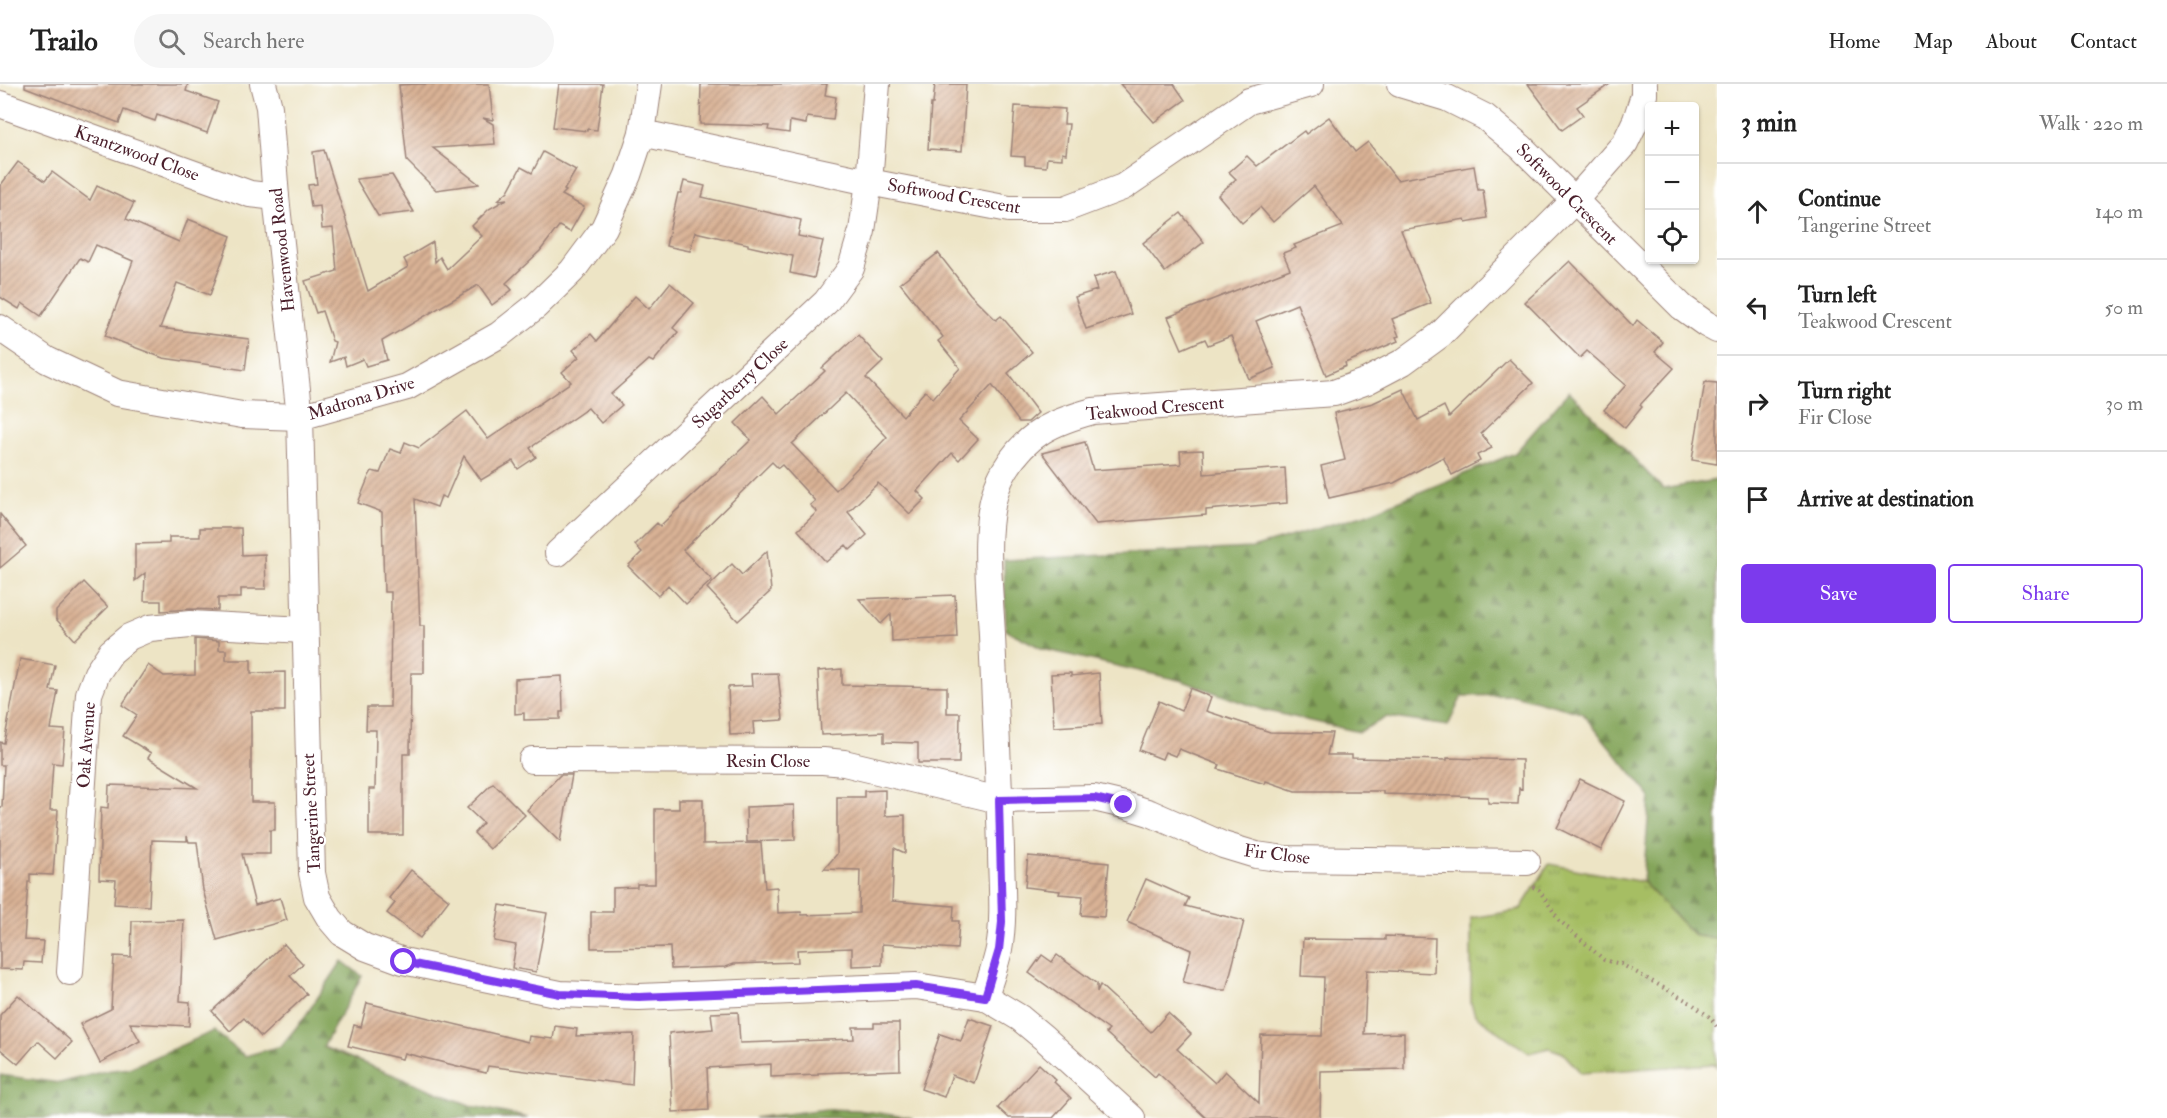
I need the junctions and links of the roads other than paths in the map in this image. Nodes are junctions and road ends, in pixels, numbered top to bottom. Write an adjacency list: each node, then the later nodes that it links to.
1 (263, 84): 11 (street, Havenwood Road)
2 (649, 84): 9 (street, Madrona Drive)
3 (877, 84): 10 (street, Sugarberry Close)
4 (1311, 84): 7 (street, Softwood Crescent)
5 (1400, 84): 12 (street, Softwood Crescent)
6 (1644, 84): 12 (street, Teakwood Crescent)
7 (1243, 92): 10 (street, Softwood Crescent)
8 (0, 104): 11 (street, Krantzwood Close)
9 (642, 133): 10 (street, Softwood Crescent); 15 (street, Madrona Drive)
10 (869, 182): 16 (street, Sugarberry Close)
11 (276, 197): 15 (street, Havenwood Road)
12 (1574, 201): 14 (street, Softwood Crescent); 19 (street, Teakwood Crescent)
13 (0, 328): 15 (street, Madrona Drive)
14 (1717, 330)
15 (300, 417): 17 (street, Tangerine Street)
16 (558, 553)
17 (305, 630): 21 (street, Oak Avenue); 22 (street, Tangerine Street)
18 (532, 760): 19 (street, Resin Close)
19 (999, 800): 20 (street, Fir Close); 22 (street, Teakwood Crescent)
20 (1515, 862)
21 (70, 972)
22 (985, 997): 23 (street, Tangerine Street)
23 (1132, 1118)

